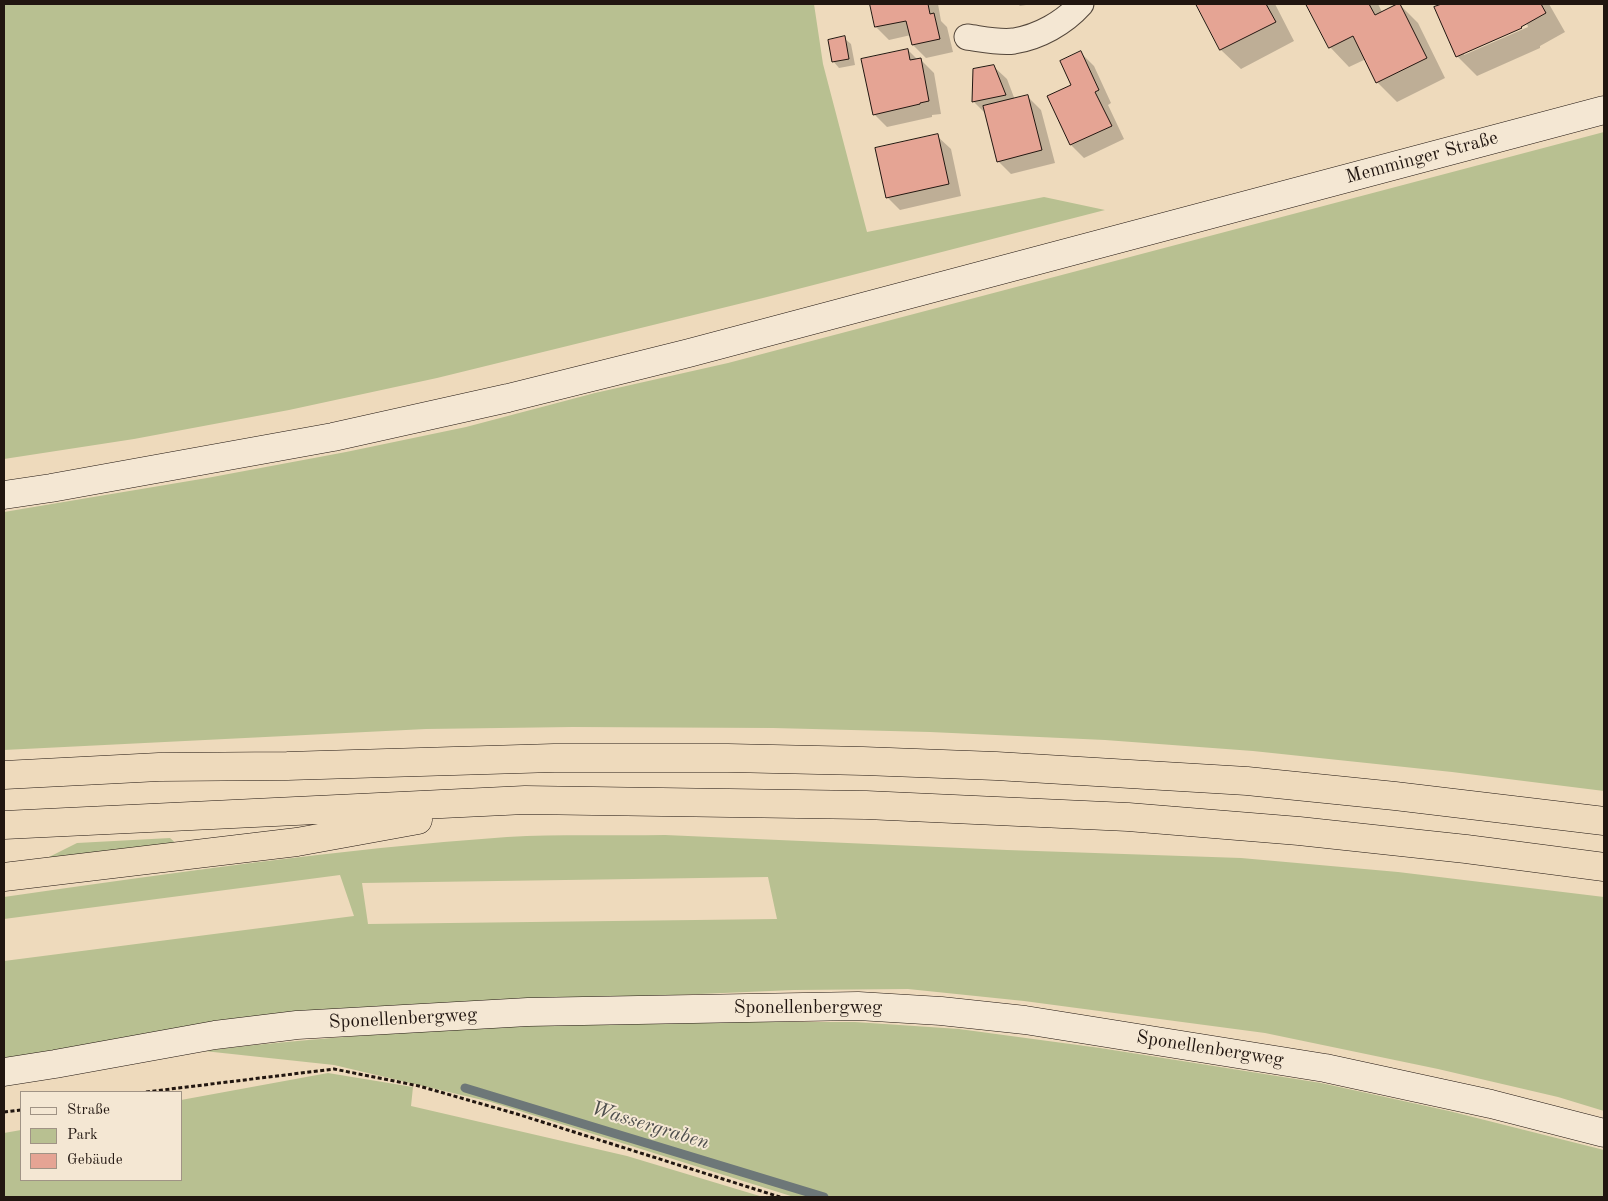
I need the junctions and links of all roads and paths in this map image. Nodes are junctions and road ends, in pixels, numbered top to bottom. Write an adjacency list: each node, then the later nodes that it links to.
1 (1082, 4): 2 (street)
2 (967, 37)
3 (1604, 110): 4 (street, Memminger Straße)
4 (4, 495)
5 (4, 775): 7 (highway)
6 (525, 800): 8 (highway); 9 (highway); 10 (highway)
7 (1604, 821)
8 (4, 825)
9 (1604, 867)
10 (4, 877)
11 (4, 1072): 15 (street, Sponellenbergweg)
12 (155, 1091): 16 (path)
13 (20, 1110): 14 (path)
14 (4, 1112)
15 (1604, 1133)
16 (780, 1197)

